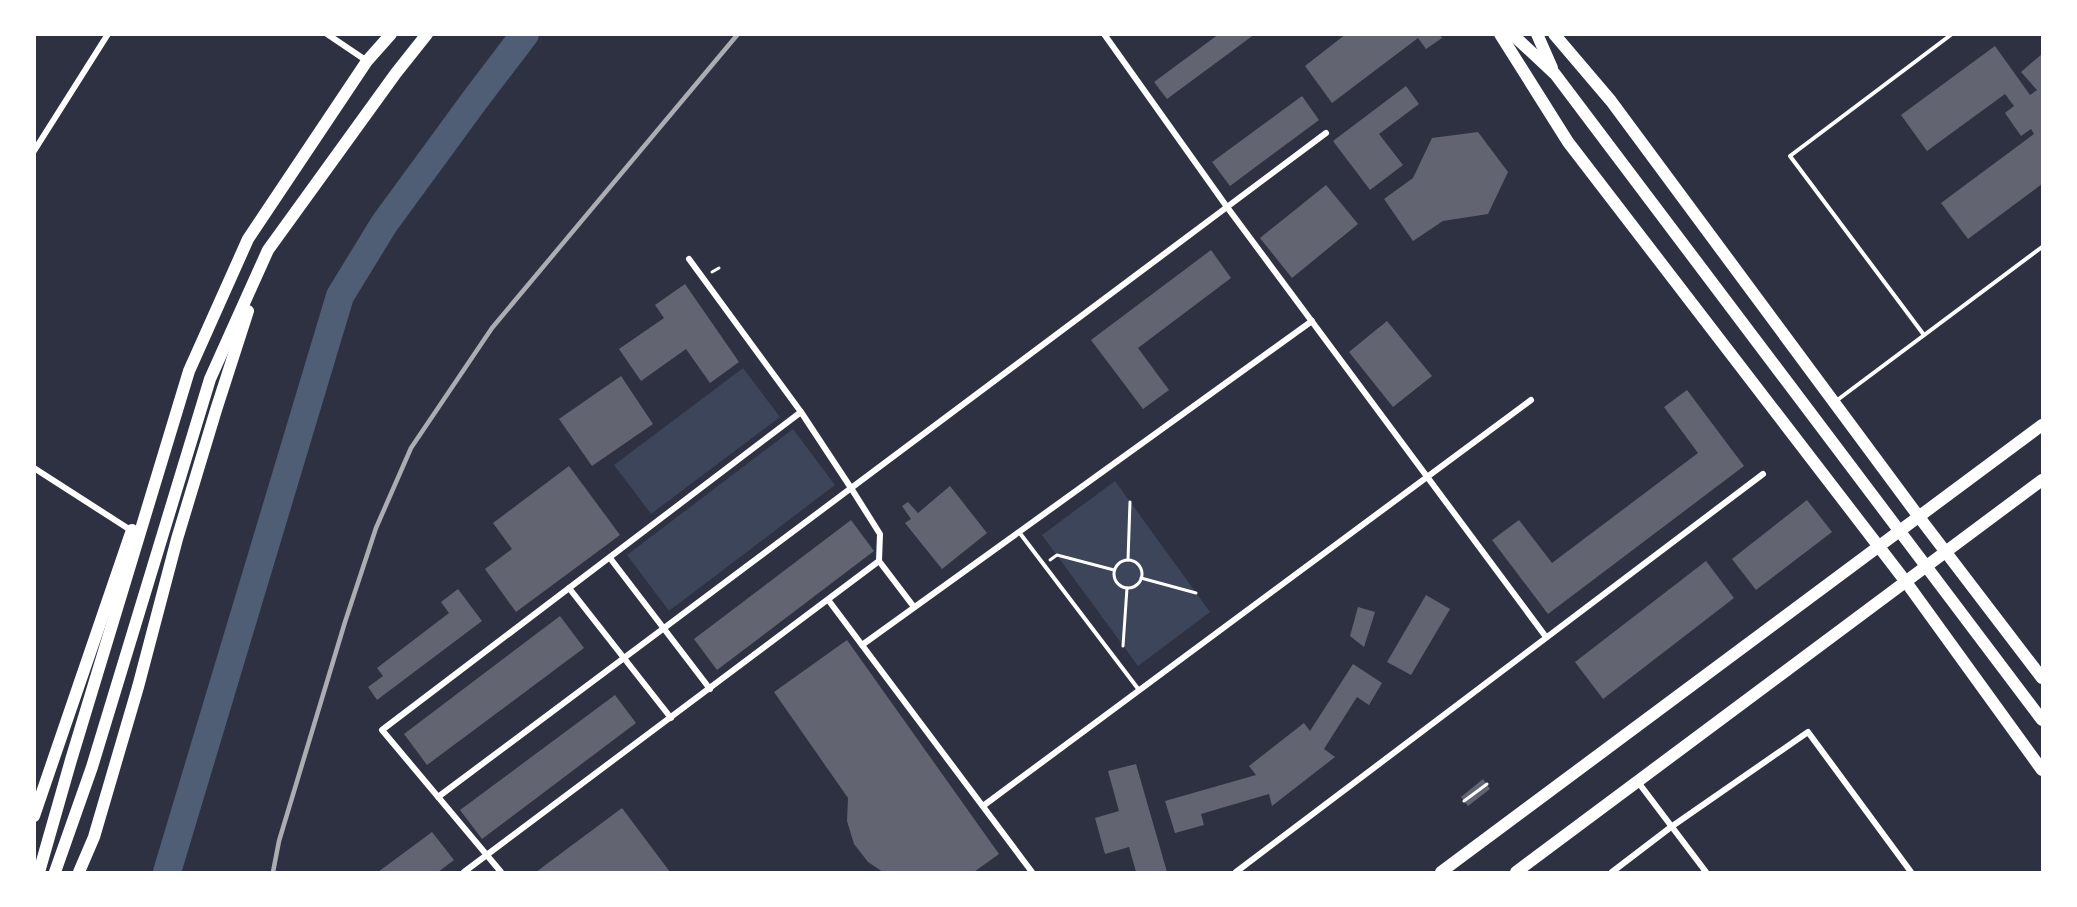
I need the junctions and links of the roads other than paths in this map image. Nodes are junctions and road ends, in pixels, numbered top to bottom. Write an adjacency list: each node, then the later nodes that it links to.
1 (108, 34): 14 (street)
2 (327, 34): 11 (street)
3 (391, 34): 11 (main road)
4 (427, 34): 17 (main road)
5 (1104, 34): 15 (street)
6 (1500, 34): 34 (main road)
7 (1512, 34): 12 (main road)
8 (1537, 34): 12 (main road)
9 (1554, 34): 23 (main road)
10 (1952, 34): 20 (lane)
11 (366, 62): 21 (main road)
12 (1555, 74): 50 (main road)
13 (1326, 133): 15 (street)
14 (34, 151)
15 (1227, 207): 19 (street); 30 (street)
16 (2043, 247): 20 (lane)
17 (268, 250): 59 (main road); 60 (main road)
18 (689, 258): 24 (street)
19 (1312, 321): 28 (street); 33 (street)
20 (1924, 335): 23 (lane)
21 (181, 397): 32 (main road); 58 (main road)
22 (1531, 400): 28 (street)
23 (1835, 402): 31 (main road)
24 (801, 412): 30 (street); 36 (street)
25 (2043, 425): 31 (main road)
26 (34, 468): 32 (street)
27 (1763, 474): 43 (street)
28 (1428, 477): 43 (street); 48 (street)
29 (2043, 480): 35 (main road)
30 (851, 488): 37 (street); 42 (street)
31 (1919, 517): 34 (main road); 35 (main road)
32 (132, 531): 55 (main road)
33 (1019, 532): 41 (street); 48 (lane)
34 (1880, 548): 38 (main road); 65 (main road)
35 (1946, 551): 38 (main road); 46 (main road)
36 (610, 558): 39 (street); 42 (street)
37 (879, 561): 40 (street); 41 (street)
38 (1906, 582): 51 (main road); 52 (main road)
39 (570, 588): 45 (street); 53 (street)
40 (829, 601): 44 (street); 47 (street)
41 (914, 608): 44 (street)
42 (663, 629): 45 (street); 47 (street)
43 (1546, 637): 64 (street)
44 (862, 645): 54 (street)
45 (623, 658): 49 (street); 53 (street)
46 (2043, 678)
47 (710, 689): 49 (street)
48 (1139, 691): 54 (street)
49 (671, 718): 57 (street)
50 (2043, 720)
51 (2043, 770)
52 (1638, 783): 56 (street); 66 (main road)
53 (438, 797): 57 (street)
54 (983, 806): 63 (street)
55 (34, 816)
56 (1671, 827): 67 (street); 68 (street); 69 (street)
57 (487, 854): 61 (street); 62 (street)
58 (39, 873)
59 (55, 873)
60 (79, 873)
61 (464, 873)
62 (501, 873)
63 (1032, 873)
64 (1236, 873)
65 (1441, 873)
66 (1516, 873)
67 (1612, 873)
68 (1706, 873)
69 (1911, 873)

